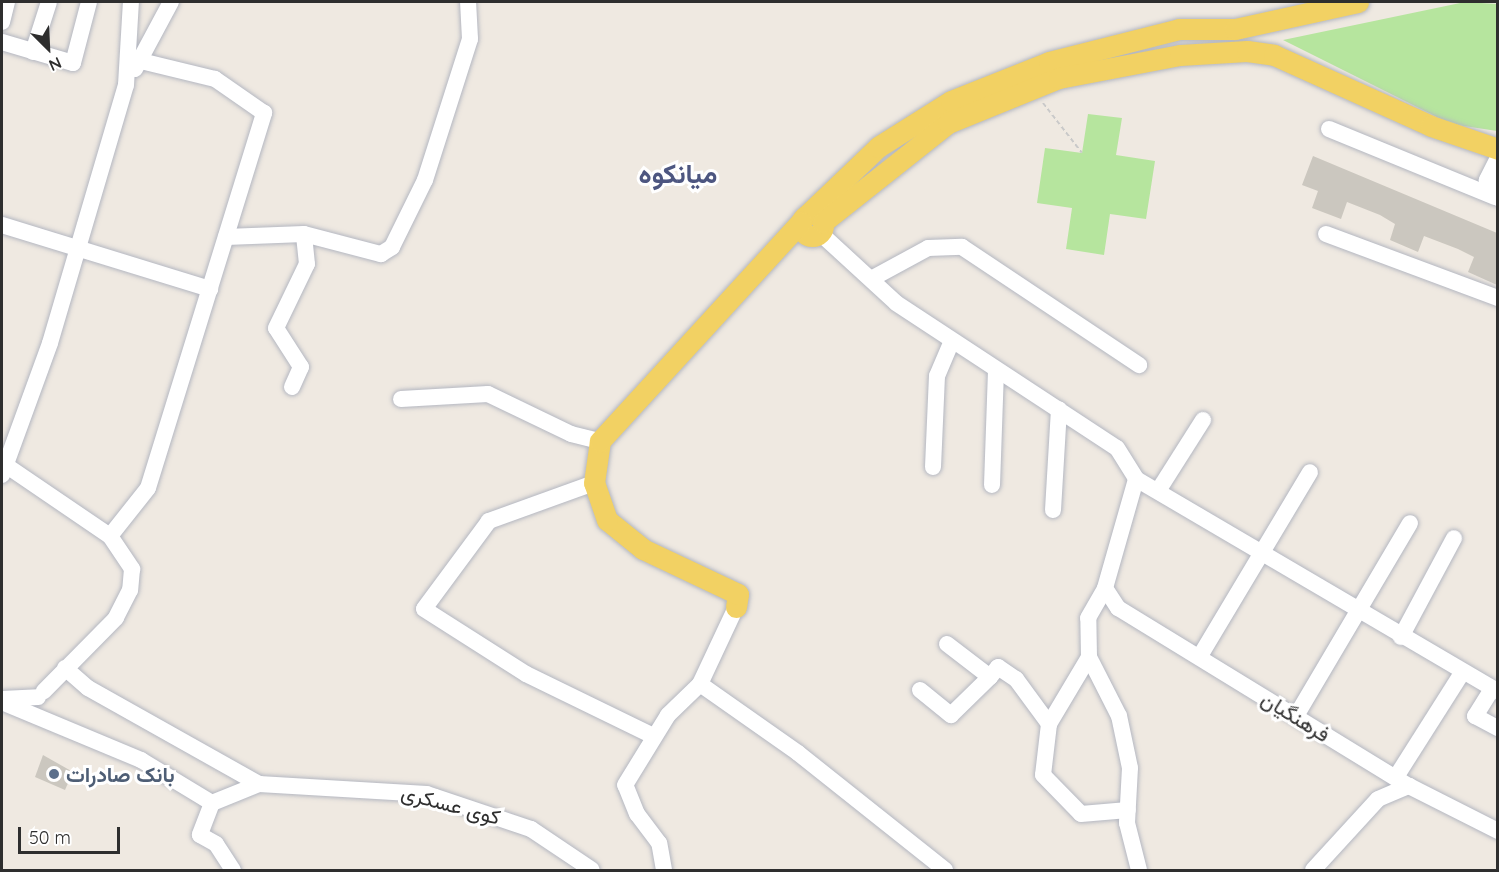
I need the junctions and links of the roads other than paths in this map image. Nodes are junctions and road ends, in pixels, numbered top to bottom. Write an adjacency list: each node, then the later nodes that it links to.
1 (7, 2): 8 (street)
2 (49, 2): 10 (street)
3 (89, 2): 10 (street)
4 (130, 2): 11 (street)
5 (171, 2): 11 (street)
6 (468, 2): 18 (street)
7 (1358, 2): 17 (main road)
8 (2, 22)
9 (2, 42): 10 (street)
10 (33, 52)
11 (134, 59): 20 (street); 21 (street)
12 (1329, 129): 15 (street)
13 (1497, 149): 17 (main road)
14 (1497, 158): 15 (street)
15 (1496, 198)
16 (2, 225): 21 (street)
17 (812, 226): 22 (street); 32 (main road)
18 (304, 234): 20 (street); 28 (street)
19 (1326, 234): 24 (street)
20 (226, 237): 23 (street)
21 (79, 248): 23 (street); 34 (street)
22 (871, 279): 25 (street); 26 (street)
23 (210, 289): 42 (street)
24 (1497, 298)
25 (951, 343): 27 (street); 33 (street)
26 (1139, 365)
27 (996, 370): 30 (street); 38 (street)
28 (292, 387)
29 (401, 399): 32 (street)
30 (1059, 409): 36 (street); 40 (street)
31 (1203, 420): 39 (street)
32 (600, 441): 37 (main road)
33 (933, 467)
34 (4, 470): 42 (street)
35 (1310, 472): 44 (street)
36 (1136, 478): 39 (street); 45 (street)
37 (594, 483): 46 (main road); 62 (street)
38 (992, 485)
39 (1158, 491): 44 (street)
40 (1053, 510)
41 (1410, 523): 47 (street)
42 (110, 536): 52 (street)
43 (1454, 538): 48 (street)
44 (1261, 552): 47 (street); 50 (street)
45 (1105, 588): 50 (street, فرهنگیان); 51 (street)
46 (736, 607): 55 (street)
47 (1360, 612): 48 (street); 59 (street)
48 (1401, 638): 53 (street)
49 (947, 645): 54 (street)
50 (1200, 656): 59 (street, فرهنگیان)
51 (1089, 657): 60 (street); 66 (street)
52 (65, 669): 58 (street); 64 (street)
53 (1462, 673): 57 (street); 63 (street)
54 (990, 677): 56 (street); 60 (street)
55 (700, 684): 62 (street); 71 (street)
56 (920, 690)
57 (1495, 690): 61 (street)
58 (2, 700): 65 (street)
59 (1296, 716): 63 (street, فرهنگیان)
60 (1049, 724): 66 (street)
61 (1497, 728)
62 (653, 736): 70 (street)
63 (1402, 782): 67 (street, فرهنگیان); 73 (street)
64 (259, 784): 65 (street); 69 (street, کوی عسکری)
65 (212, 803): 68 (street)
66 (1128, 810): 72 (street)
67 (1497, 831)
68 (233, 870)
69 (592, 870)
70 (664, 870)
71 (945, 870)
72 (1139, 870)
73 (1313, 870)

